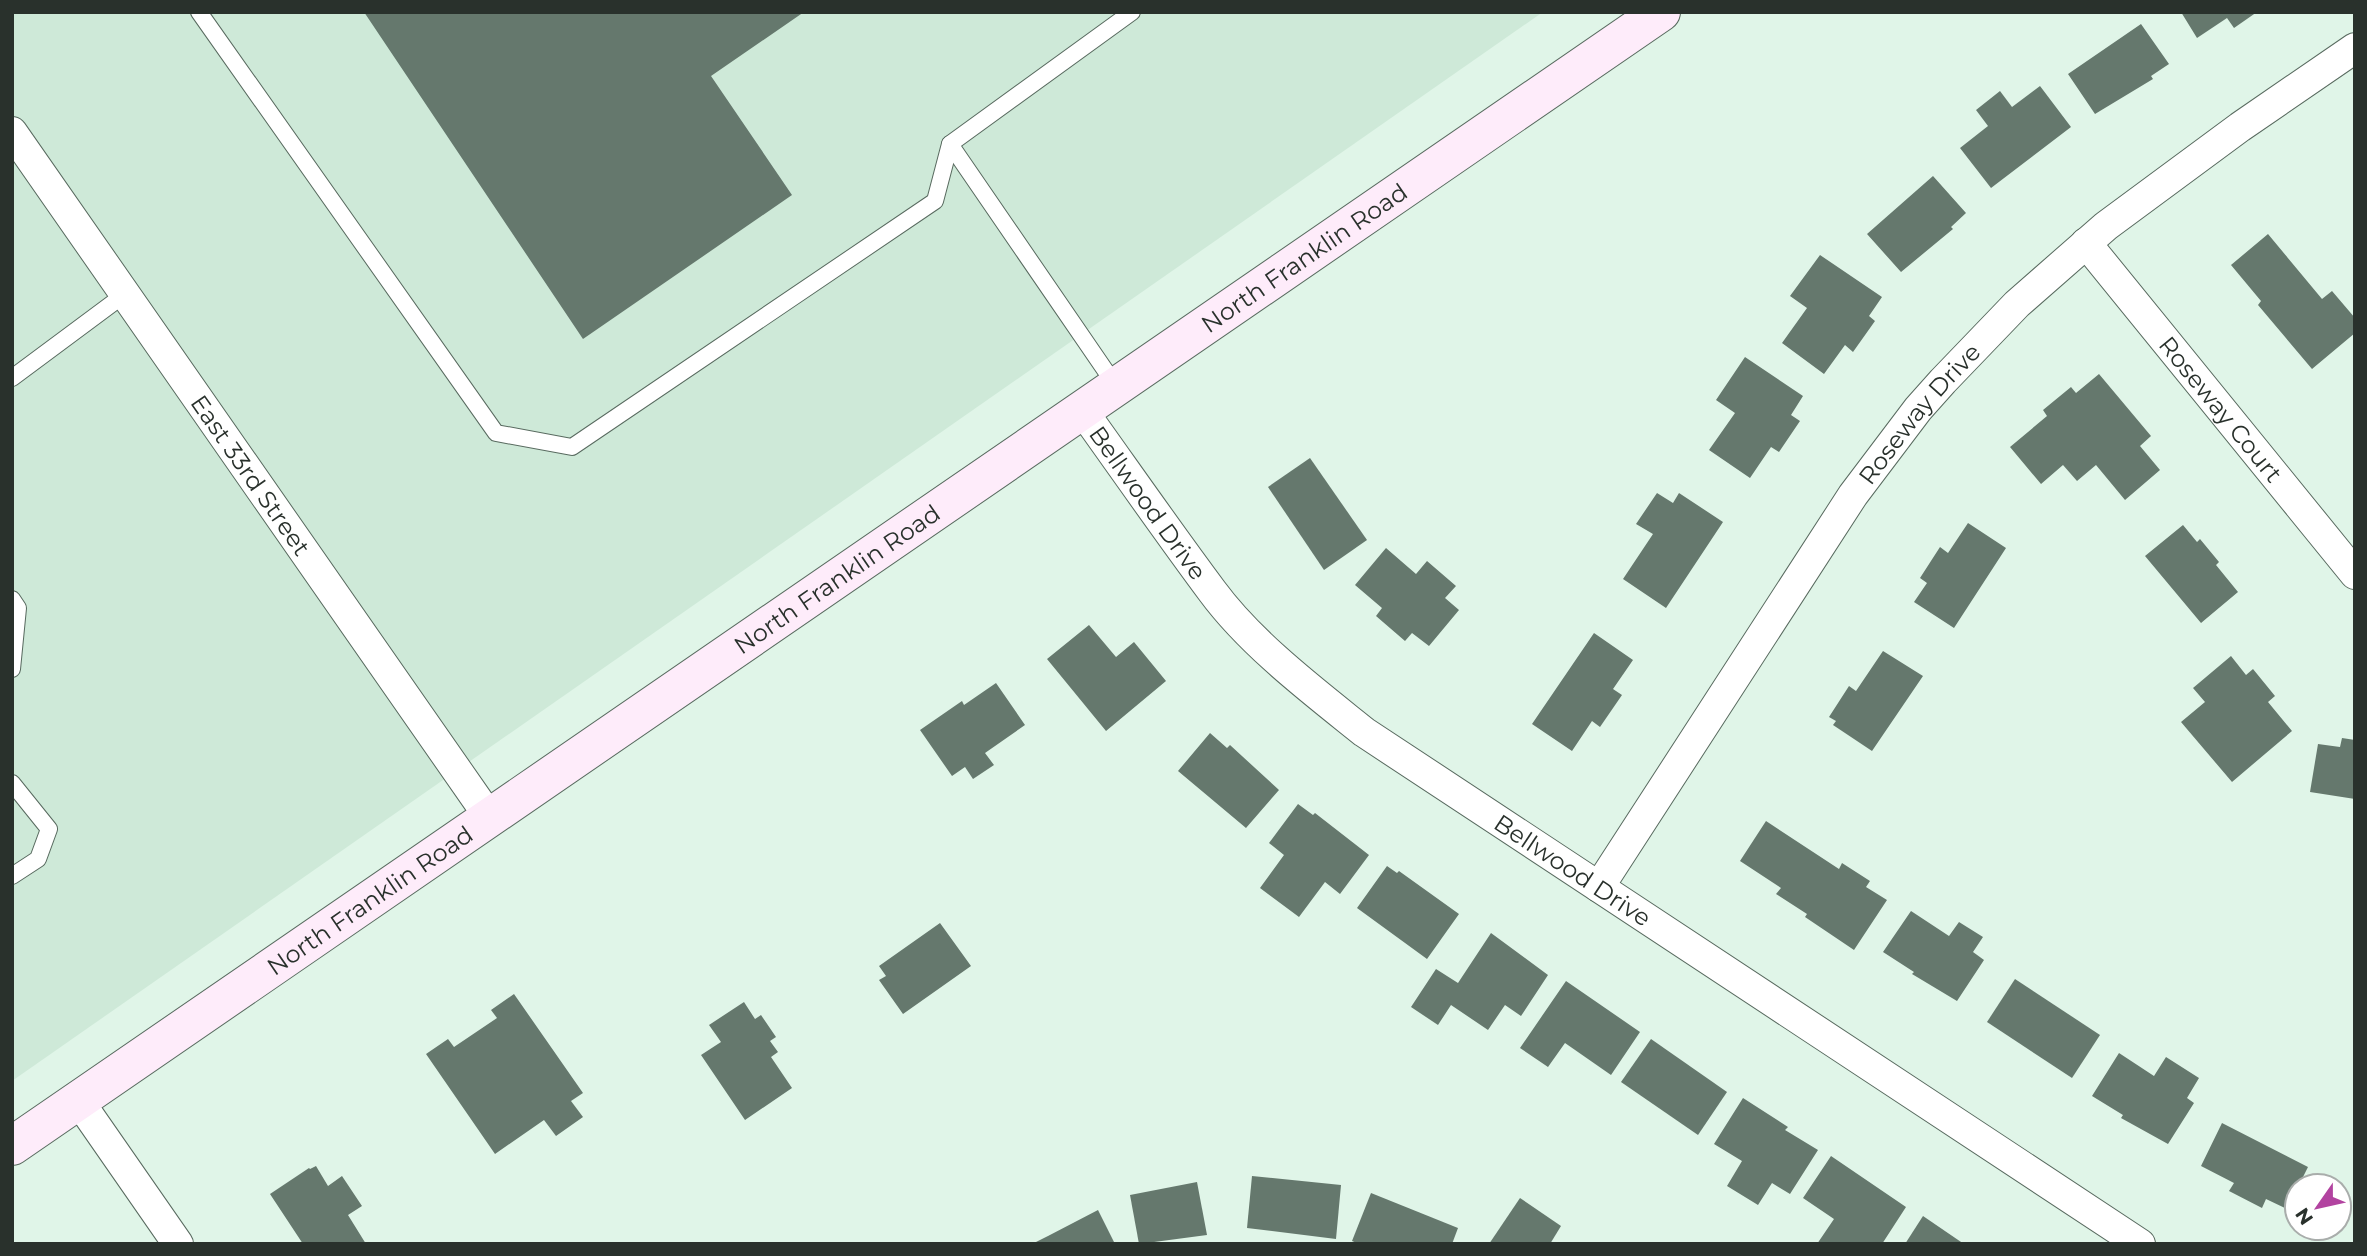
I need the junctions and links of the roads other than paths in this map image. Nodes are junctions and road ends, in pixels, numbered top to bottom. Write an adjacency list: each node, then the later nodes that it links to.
1 (200, 12): 6 (lane)
2 (1132, 12): 6 (lane)
3 (1661, 12): 10 (main road, North Franklin Road)
4 (2355, 48): 7 (street, Roseway Drive)
5 (12, 132): 8 (street, East 33rd Street)
6 (950, 144): 10 (lane)
7 (2086, 243): 12 (street, Roseway Court); 18 (street, Roseway Drive)
8 (125, 294): 9 (lane); 16 (street, East 33rd Street)
9 (12, 378)
10 (1116, 386): 11 (main road, North Franklin Road)
11 (1082, 410): 16 (main road, North Franklin Road); 18 (street, Bellwood Drive)
12 (2355, 574)
13 (12, 599): 14 (lane)
14 (12, 669)
15 (12, 783): 17 (lane)
16 (490, 818): 19 (main road, North Franklin Road)
17 (12, 876)
18 (1599, 887): 22 (street, Bellwood Drive)
19 (78, 1100): 20 (main road, North Franklin Road); 21 (street)
20 (12, 1146)
21 (178, 1244)
22 (2140, 1244)

